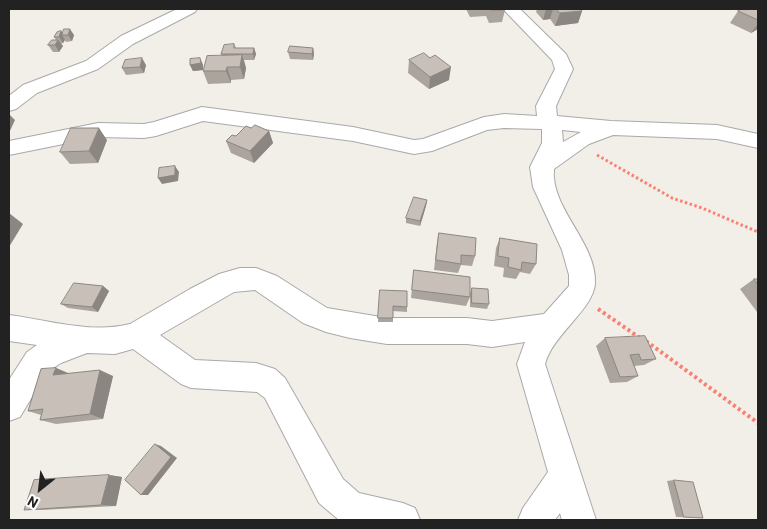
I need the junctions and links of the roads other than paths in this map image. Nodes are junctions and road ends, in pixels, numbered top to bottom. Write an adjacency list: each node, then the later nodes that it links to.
1 (189, 9): 3 (street)
2 (511, 9): 4 (street)
3 (9, 105)
4 (549, 122): 5 (street); 7 (street); 8 (street)
5 (611, 128): 6 (street); 8 (street)
6 (758, 141)
7 (9, 148)
8 (542, 167): 9 (street)
9 (551, 326): 11 (street); 14 (street)
10 (9, 328): 12 (street)
11 (136, 335): 12 (street); 15 (street)
12 (86, 340): 13 (street)
13 (9, 406)
14 (566, 474): 16 (street); 17 (street)
15 (403, 520)
16 (535, 520)
17 (579, 520)

